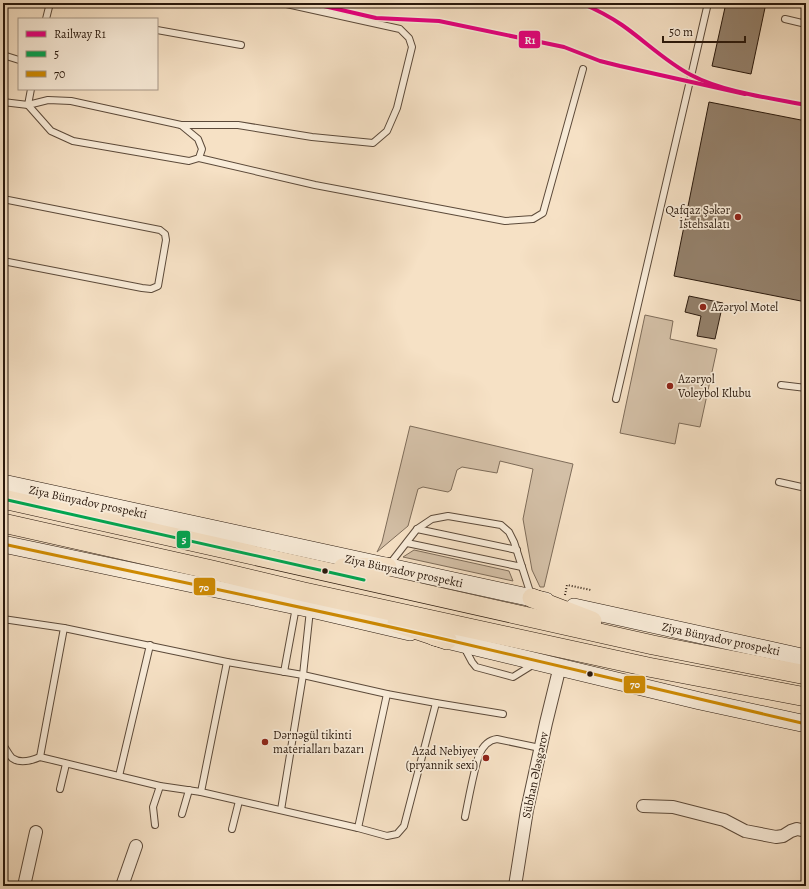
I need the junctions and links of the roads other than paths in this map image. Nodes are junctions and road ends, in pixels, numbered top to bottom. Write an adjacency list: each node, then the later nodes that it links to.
1 (50, 3): 4 (lane)
2 (282, 3): 15 (lane)
3 (708, 3): 21 (lane)
4 (46, 18)
5 (785, 19): 6 (lane)
6 (806, 24)
7 (158, 30): 8 (lane)
8 (241, 45)
9 (3, 55): 10 (lane)
10 (18, 60)
11 (583, 69): 16 (lane)
12 (31, 90): 14 (lane)
13 (3, 102): 14 (lane)
14 (28, 105): 15 (lane); 16 (lane)
15 (181, 125): 16 (lane)
16 (199, 158)
17 (3, 199): 18 (lane)
18 (3, 261)
19 (781, 385): 20 (lane)
20 (806, 388)
21 (616, 399)
22 (779, 482): 24 (lane)
23 (3, 484): 32 (main road, Ziya Bünyadov prospekti)
24 (806, 488)
25 (3, 499): 33 (main road, Ziya Bünyadov prospekti)
26 (3, 523): 35 (main road)
27 (418, 529): 28 (lane); 30 (lane); 30 (lane)
28 (407, 543): 31 (lane); 32 (lane)
29 (3, 544): 35 (main road)
30 (517, 550): 31 (lane)
31 (522, 567): 34 (lane)
32 (387, 568): 33 (main road); 34 (main road, Ziya Bünyadov prospekti)
33 (312, 569): 40 (main road, Ziya Bünyadov prospekti)
34 (532, 598): 40 (main road); 41 (main road, Ziya Bünyadov prospekti)
35 (303, 603): 38 (main road); 44 (main road); 45 (lane); 46 (lane)
36 (3, 619): 37 (lane)
37 (64, 628): 39 (lane); 55 (lane)
38 (455, 642): 43 (main road)
39 (150, 645): 42 (lane); 57 (lane)
40 (653, 645): 47 (main road, Ziya Bünyadov prospekti)
41 (806, 658)
42 (227, 662): 45 (lane); 61 (lane)
43 (560, 666): 44 (main road); 52 (main road); 54 (street, Sübhan Ələsgərov)
44 (648, 667): 49 (main road)
45 (284, 672): 46 (lane)
46 (303, 675): 48 (lane); 64 (lane)
47 (806, 675)
48 (387, 694): 50 (lane); 68 (lane)
49 (806, 697)
50 (436, 703): 51 (lane); 68 (lane)
51 (503, 714)
52 (806, 724)
53 (3, 745): 55 (lane)
54 (540, 748): 66 (lane); 75 (street, Sübhan Ələsgərov)
55 (40, 757): 56 (lane)
56 (66, 764): 57 (lane); 59 (lane)
57 (119, 776): 58 (lane)
58 (160, 786): 60 (lane); 67 (lane)
59 (60, 789)
60 (189, 790): 61 (lane); 65 (lane)
61 (201, 792): 62 (lane)
62 (239, 801): 64 (lane); 69 (lane)
63 (643, 806): 70 (street)
64 (281, 810): 68 (lane)
65 (182, 814)
66 (465, 817)
67 (155, 825)
68 (358, 828)
69 (232, 829)
70 (806, 831)
71 (36, 832): 73 (street)
72 (136, 846): 74 (street)
73 (24, 886)
74 (122, 886)
75 (515, 886)

